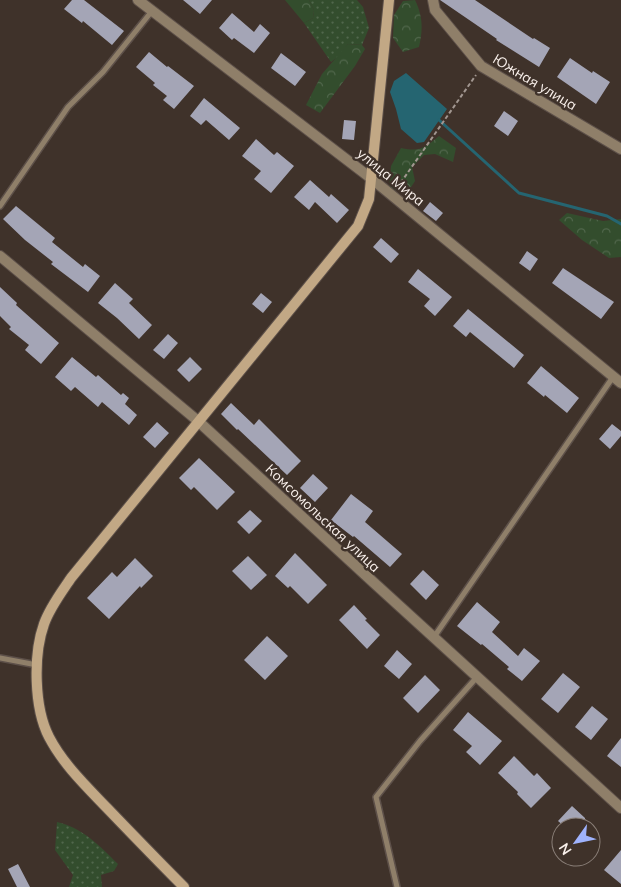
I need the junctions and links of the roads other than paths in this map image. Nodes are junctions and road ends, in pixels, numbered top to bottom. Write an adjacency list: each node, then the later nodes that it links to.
1 (138, 0): 4 (street, улица Мира)
2 (389, 0): 6 (main road)
3 (433, 0): 5 (street, Южная улица)
4 (152, 11): 6 (street, улица Мира); 7 (lane)
5 (621, 149)
6 (372, 179): 9 (street, улица Мира); 10 (main road)
7 (0, 206)
8 (0, 256): 10 (street, Комсомольская улица)
9 (617, 380): 11 (lane)
10 (198, 421): 11 (street, Комсомольская улица); 13 (main road)
11 (433, 638): 14 (street, Комсомольская улица)
12 (0, 658): 13 (lane)
13 (38, 665): 16 (main road)
14 (477, 677): 15 (street, Комсомольская улица); 17 (lane)
15 (621, 808)
16 (184, 887)
17 (397, 887)

